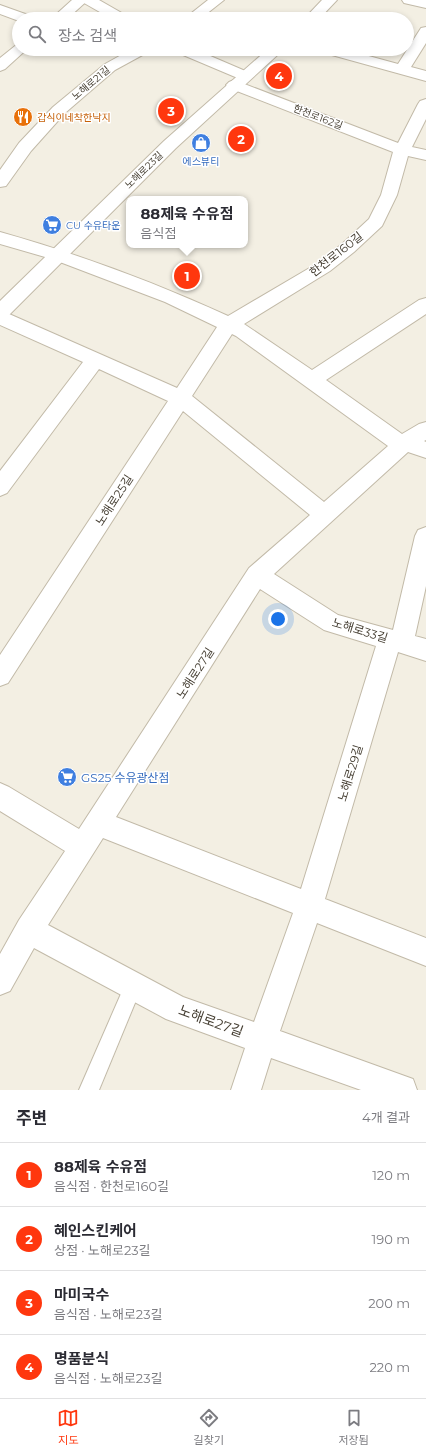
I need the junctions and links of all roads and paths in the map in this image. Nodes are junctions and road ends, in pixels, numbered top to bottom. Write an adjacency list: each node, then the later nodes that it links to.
1 (81, 0): 8 (street)
2 (89, 0): 9 (street)
3 (218, 0): 10 (street)
4 (330, 0): 11 (street)
5 (409, 0): 6 (street)
6 (426, 4)
7 (0, 9): 12 (street)
8 (66, 12)
9 (110, 12)
10 (201, 12)
11 (318, 12)
12 (12, 14)
13 (426, 31): 14 (street)
14 (414, 50)
15 (12, 56): 21 (street)
16 (130, 56): 28 (street, 노해로21길)
17 (194, 56): 24 (street, 한천로162길)
18 (268, 56): 24 (street, 노해로23길)
19 (351, 56): 22 (street)
20 (411, 56): 22 (street)
21 (0, 66)
22 (402, 70): 23 (street)
23 (426, 76)
24 (239, 80): 26 (street, 한천로162길); 30 (street, 노해로23길)
25 (426, 104): 26 (street)
26 (402, 150): 27 (street, 한천로162길); 34 (street, 한천로160길)
27 (426, 155)
28 (0, 182)
29 (0, 238): 30 (street)
30 (58, 255): 32 (street, 노해로23길); 34 (street)
31 (426, 306): 36 (street)
32 (0, 312)
33 (0, 317): 35 (street)
34 (229, 324): 36 (street); 37 (street, 노해로25길)
35 (95, 360): 37 (street); 40 (street)
36 (312, 380): 39 (street)
37 (181, 398): 41 (street); 46 (street, 노해로25길)
38 (426, 430): 39 (street, 노해로27길)
39 (416, 447): 41 (street, 노해로27길)
40 (0, 487)
41 (325, 515): 43 (street, 노해로27길)
42 (426, 536): 44 (street)
43 (257, 575): 44 (street, 노해로33길); 48 (street, 노해로27길)
44 (396, 641): 45 (street, 노해로33길); 50 (street, 노해로29길)
45 (426, 650)
46 (0, 675)
47 (0, 796): 49 (street)
48 (98, 823): 49 (street, 노해로27길); 50 (street)
49 (83, 847): 51 (street, 노해로27길)
50 (309, 906): 52 (street); 55 (street, 노해로29길)
51 (29, 930): 53 (street, 노해로27길); 54 (street, 노해로27길)
52 (426, 952)
53 (0, 982)
54 (133, 986): 55 (street, 노해로27길); 56 (lane)
55 (262, 1040): 57 (street, 노해로29길); 58 (street, 노해로27길)
56 (89, 1090)
57 (246, 1090)
58 (402, 1090)

